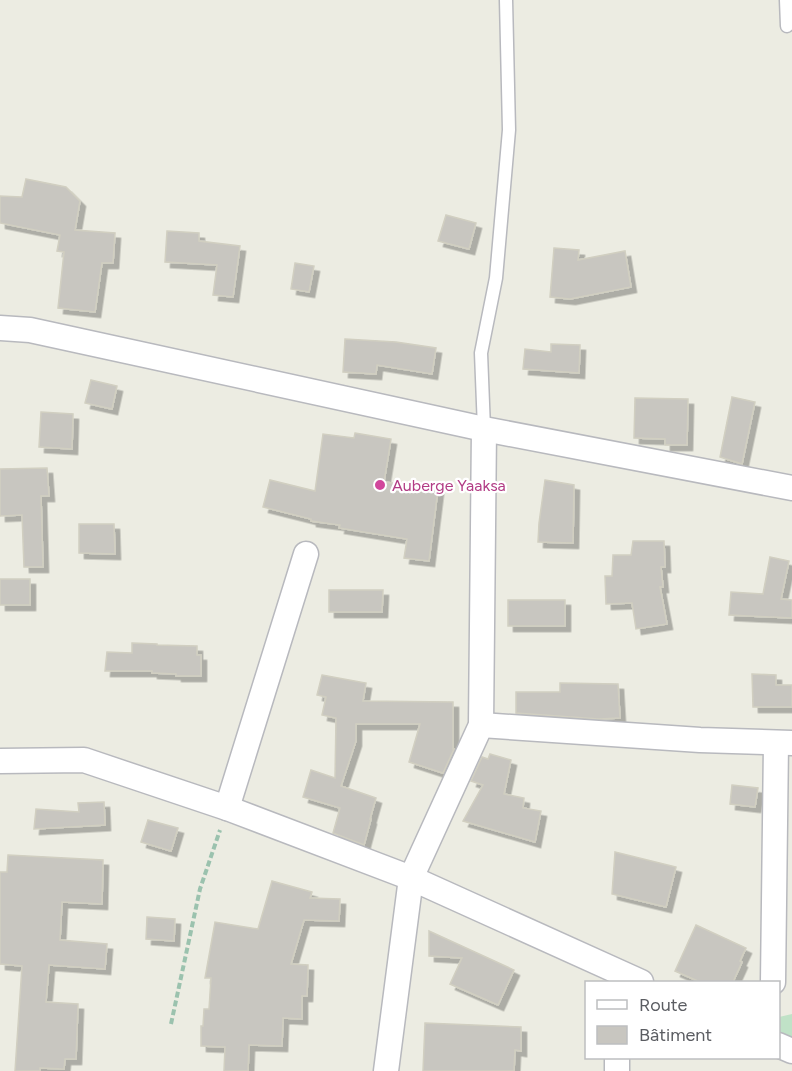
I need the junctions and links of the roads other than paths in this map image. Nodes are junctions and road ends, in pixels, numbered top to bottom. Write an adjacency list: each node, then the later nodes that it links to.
1 (506, 0): 5 (lane)
2 (786, 0): 3 (lane)
3 (787, 26)
4 (0, 328): 5 (street)
5 (484, 429): 6 (street); 8 (street)
6 (792, 488)
7 (306, 554): 11 (street)
8 (481, 725): 9 (street); 12 (street)
9 (784, 743): 14 (street)
10 (0, 762): 11 (street)
11 (227, 808): 12 (street)
12 (411, 878): 13 (street); 15 (street)
13 (632, 980)
14 (773, 981)
15 (386, 1071)

